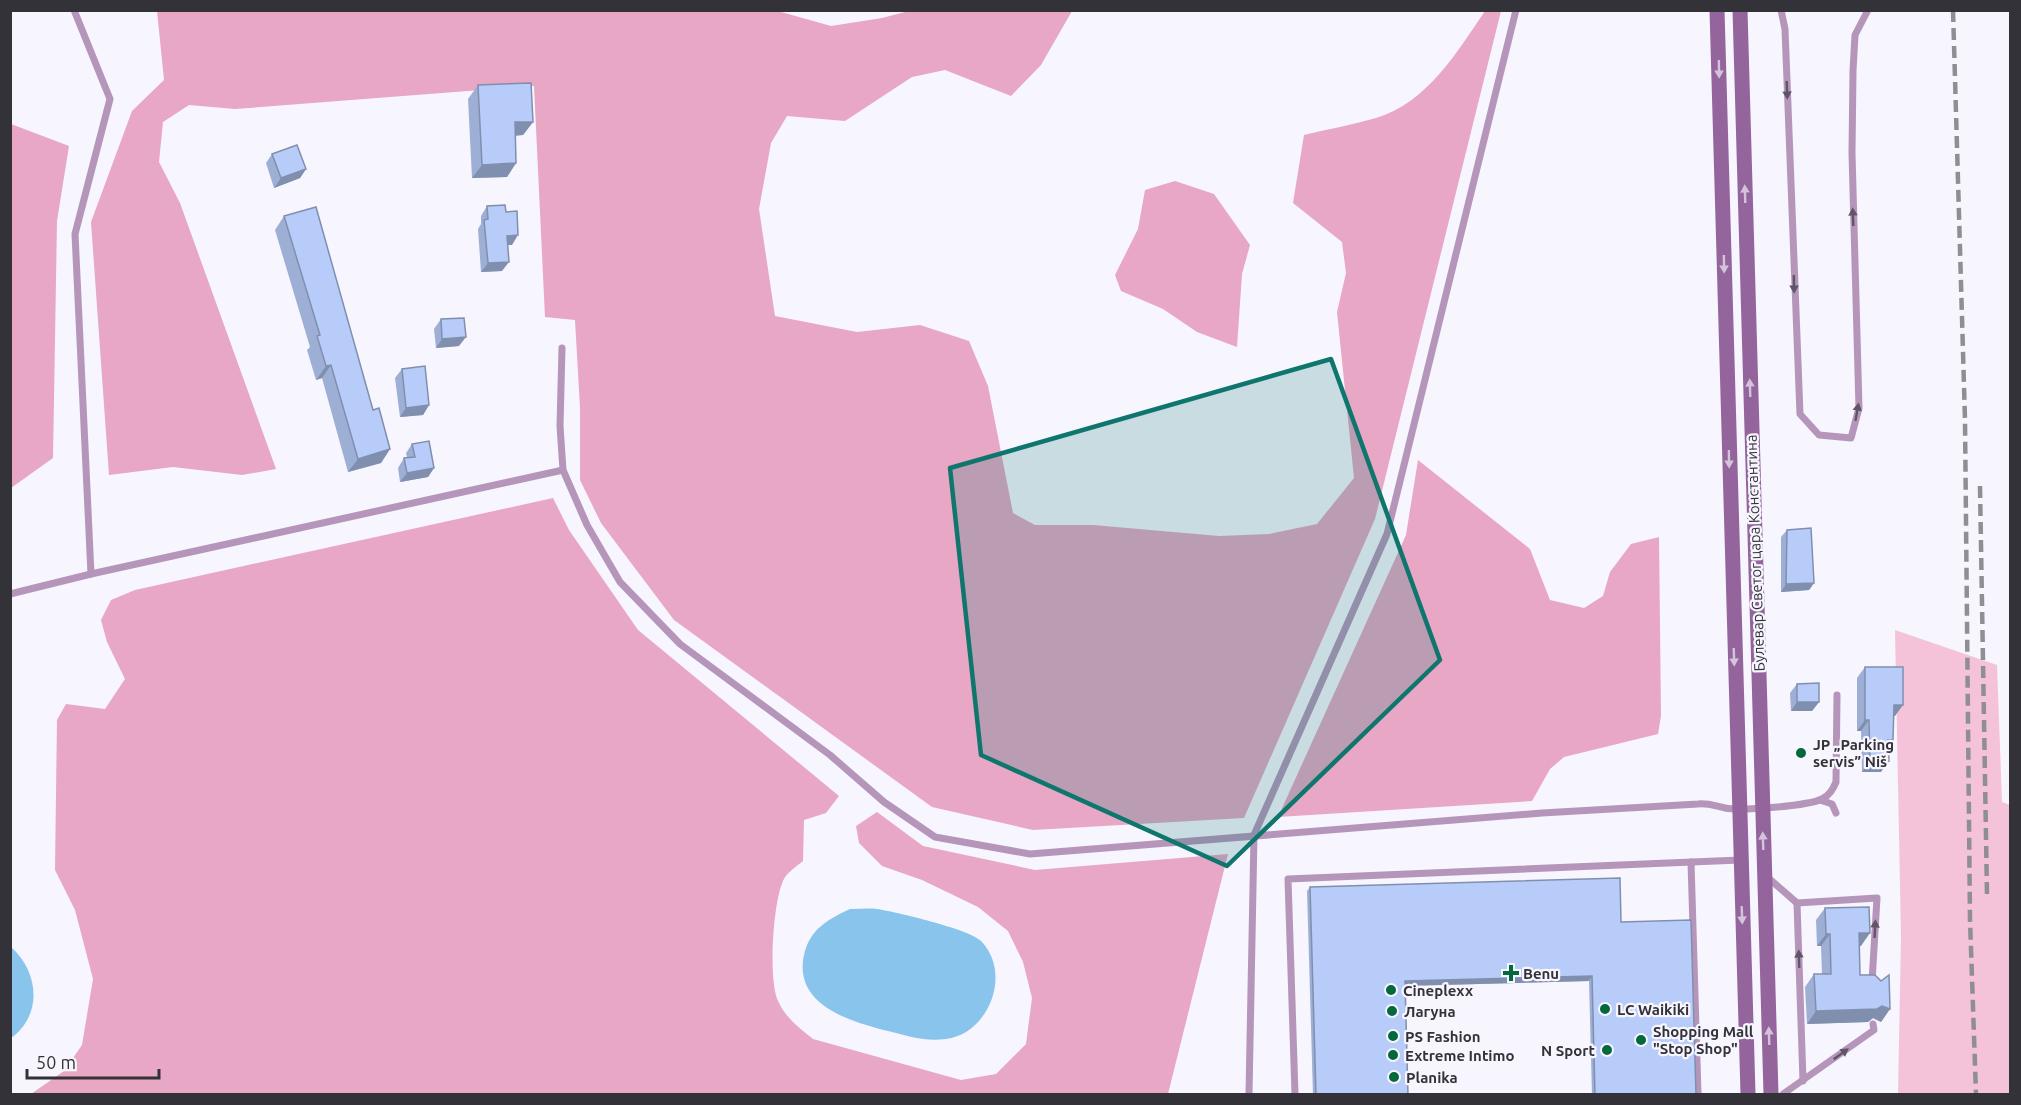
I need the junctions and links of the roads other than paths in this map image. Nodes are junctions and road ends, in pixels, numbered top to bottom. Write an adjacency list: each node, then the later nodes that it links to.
1 (75, 10): 9 (lane)
2 (1516, 10): 16 (lane)
3 (1717, 10): 13 (main road, Булевар Светог цара Константина, one-way to 13)
4 (1740, 10): 14 (main road, Булевар Светог цара Константина, one-way to 4)
5 (1781, 10): 6 (lane, one-way to 6)
6 (1868, 10)
7 (562, 348): 8 (lane)
8 (563, 470): 9 (lane); 16 (lane)
9 (91, 574): 10 (lane)
10 (10, 594)
11 (1837, 695): 12 (lane)
12 (1820, 800): 14 (lane); 15 (lane)
13 (1738, 808): 14 (lane); 16 (lane); 17 (main road, Булевар Светог цара Константина)
14 (1761, 808): 19 (main road, Булевар Светог цара Константина, one-way to 14)
15 (1836, 813)
16 (1254, 835): 24 (lane)
17 (1740, 860): 18 (lane); 27 (main road, Булевар Светог цара Константина, one-way to 27)
18 (1691, 862): 25 (lane); 26 (lane)
19 (1764, 875): 20 (lane); 28 (main road, Булевар Светог цара Константина, one-way to 19)
20 (1797, 903): 21 (lane, one-way to 20); 23 (lane, one-way to 20)
21 (1872, 988)
22 (1873, 1024): 23 (lane, one-way to 22)
23 (1803, 1081): 29 (lane)
24 (1249, 1095)
25 (1295, 1095)
26 (1698, 1095)
27 (1748, 1095)
28 (1771, 1095)
29 (1784, 1095)

